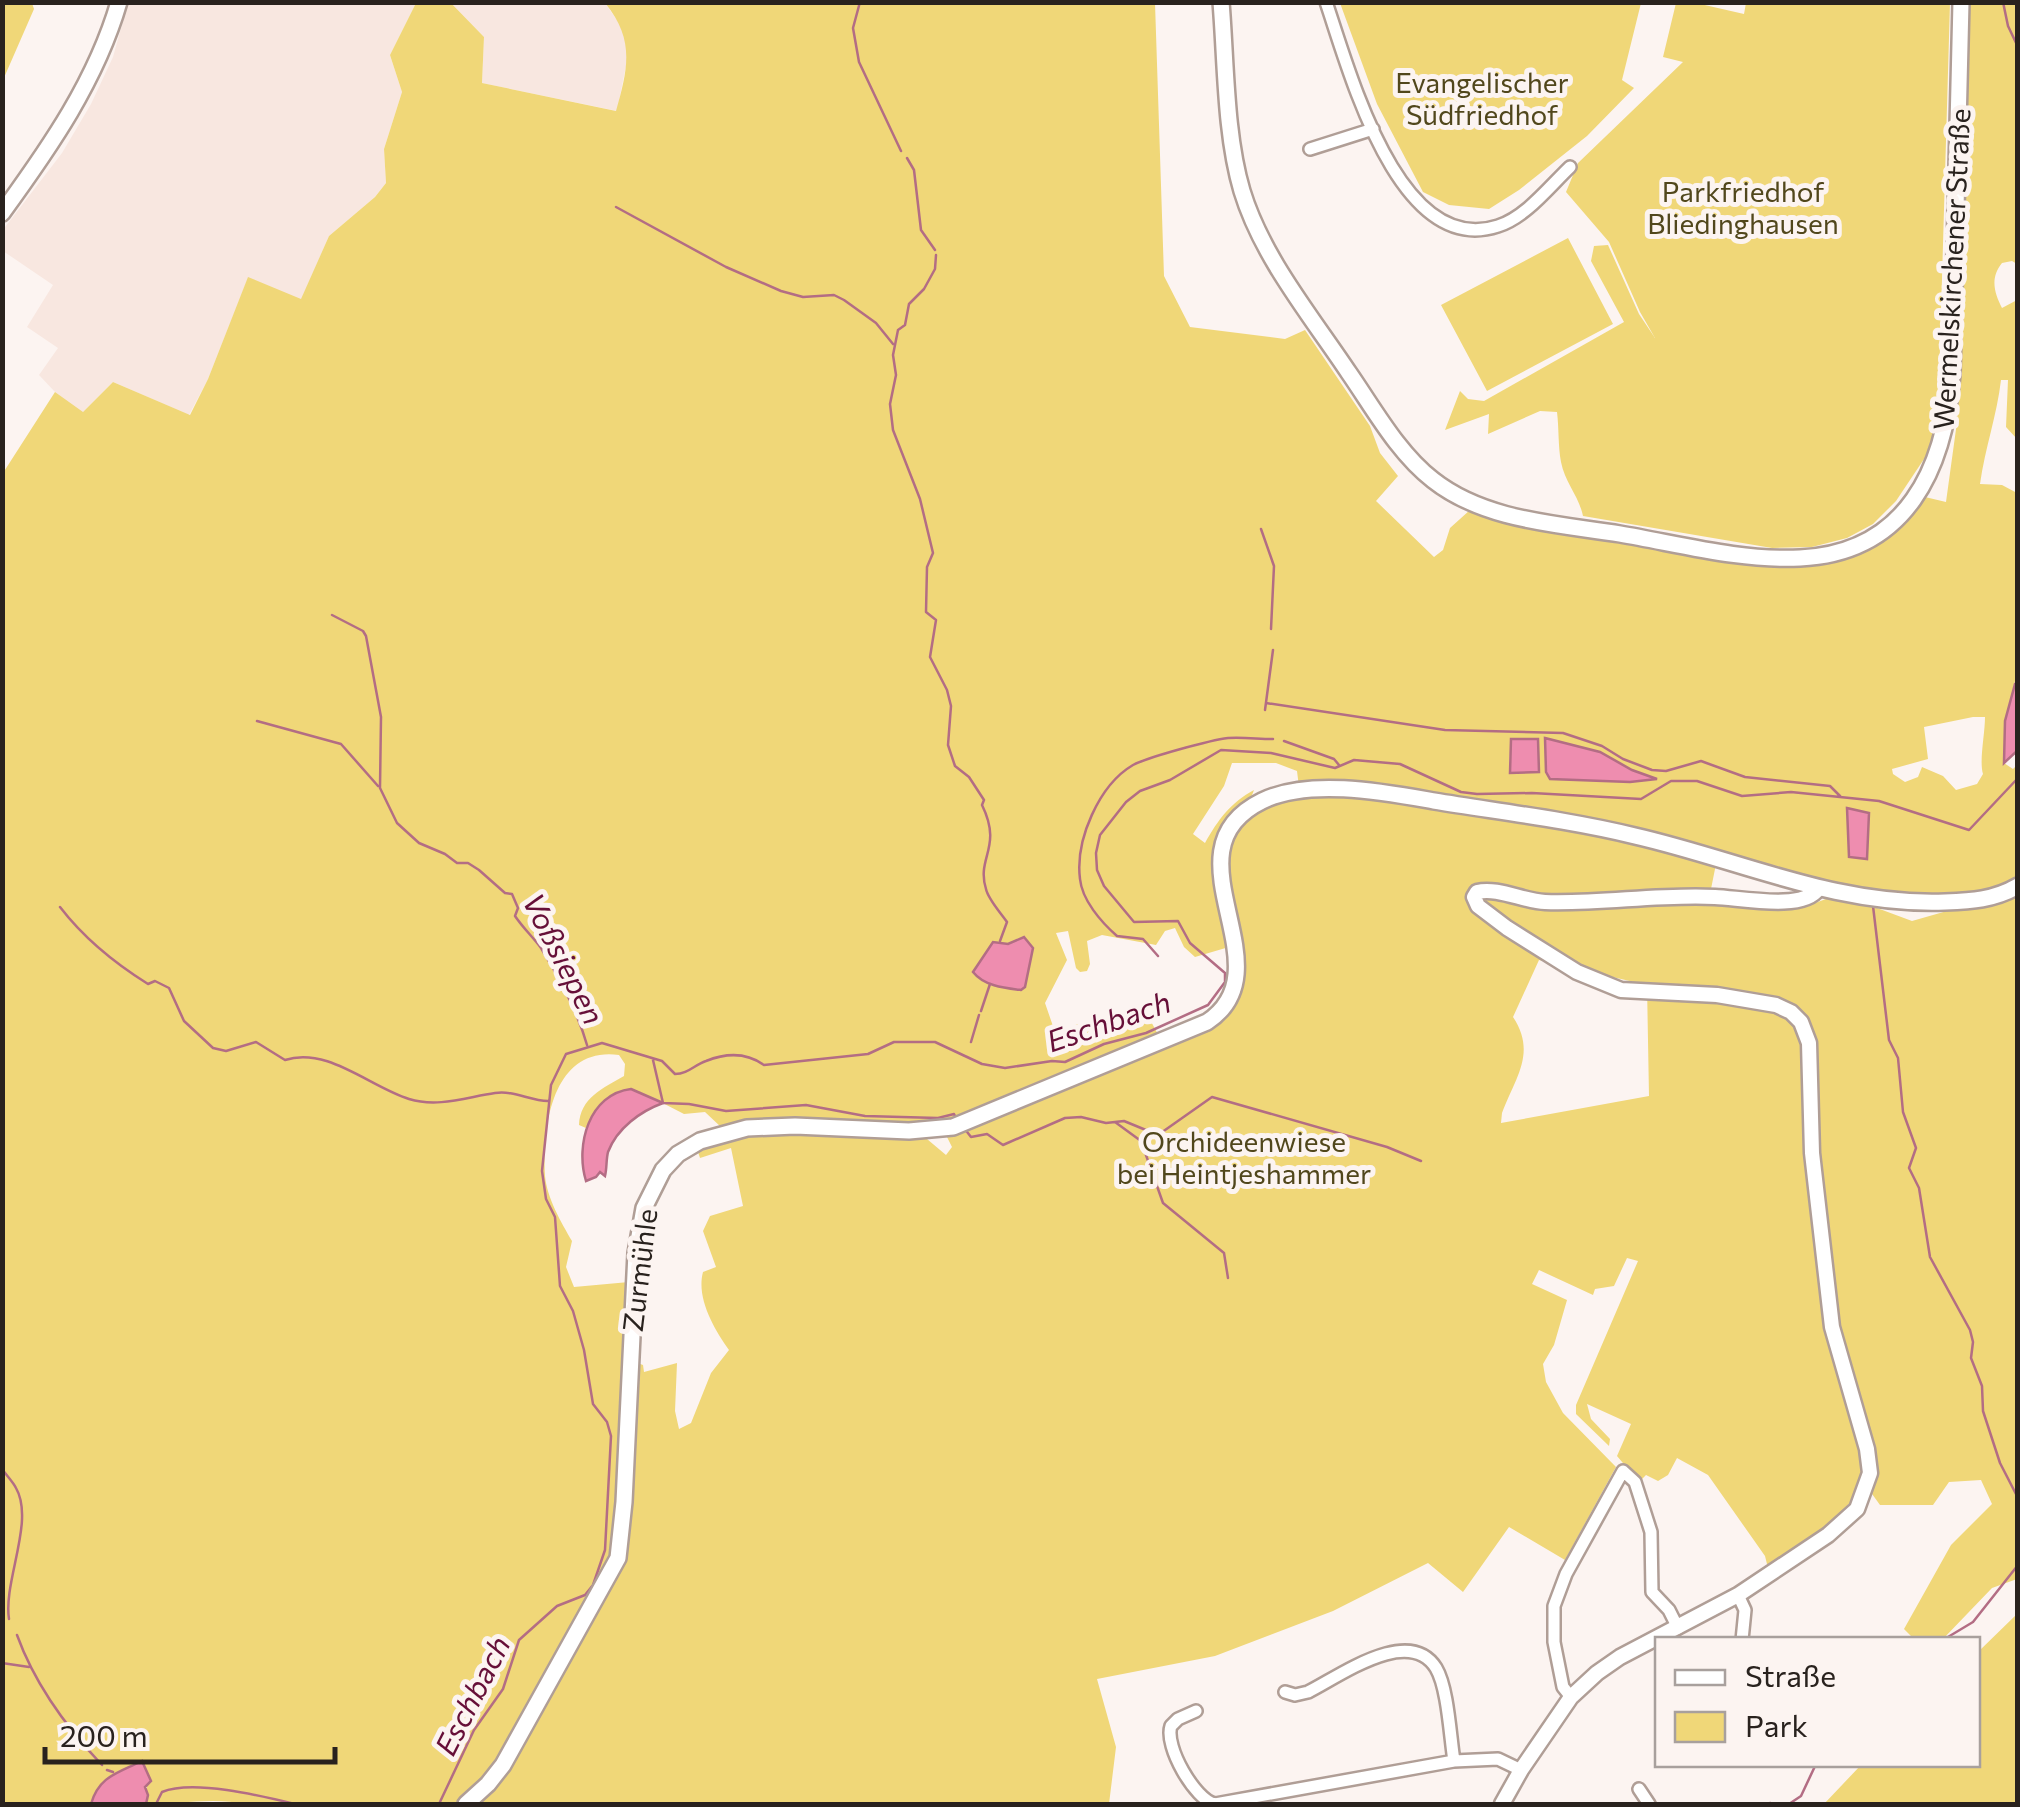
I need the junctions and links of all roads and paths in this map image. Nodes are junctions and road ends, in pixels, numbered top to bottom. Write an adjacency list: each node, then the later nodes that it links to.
1 (119, 2): 8 (main road)
2 (1221, 2): 4 (main road, Wermelskirchener Straße)
3 (1326, 2): 5 (street)
4 (1961, 2)
5 (1373, 129): 6 (street); 7 (street)
6 (1310, 149)
7 (1570, 168)
8 (2, 213)
9 (2018, 886): 10 (main road, Zurmühle)
10 (1818, 889): 11 (street); 22 (main road, Zurmühle)
11 (1738, 1594): 12 (street); 14 (street)
12 (1678, 1628): 13 (street); 17 (street)
13 (1660, 1637)
14 (1742, 1637)
15 (1655, 1640): 17 (street)
16 (1285, 1692): 19 (street)
17 (1571, 1697): 20 (street)
18 (1196, 1711): 23 (street)
19 (1454, 1761): 20 (street); 23 (street)
20 (1521, 1770): 24 (street)
21 (1639, 1789): 25 (street)
22 (466, 1804)
23 (1224, 1804)
24 (1502, 1804)
25 (1648, 1804)

